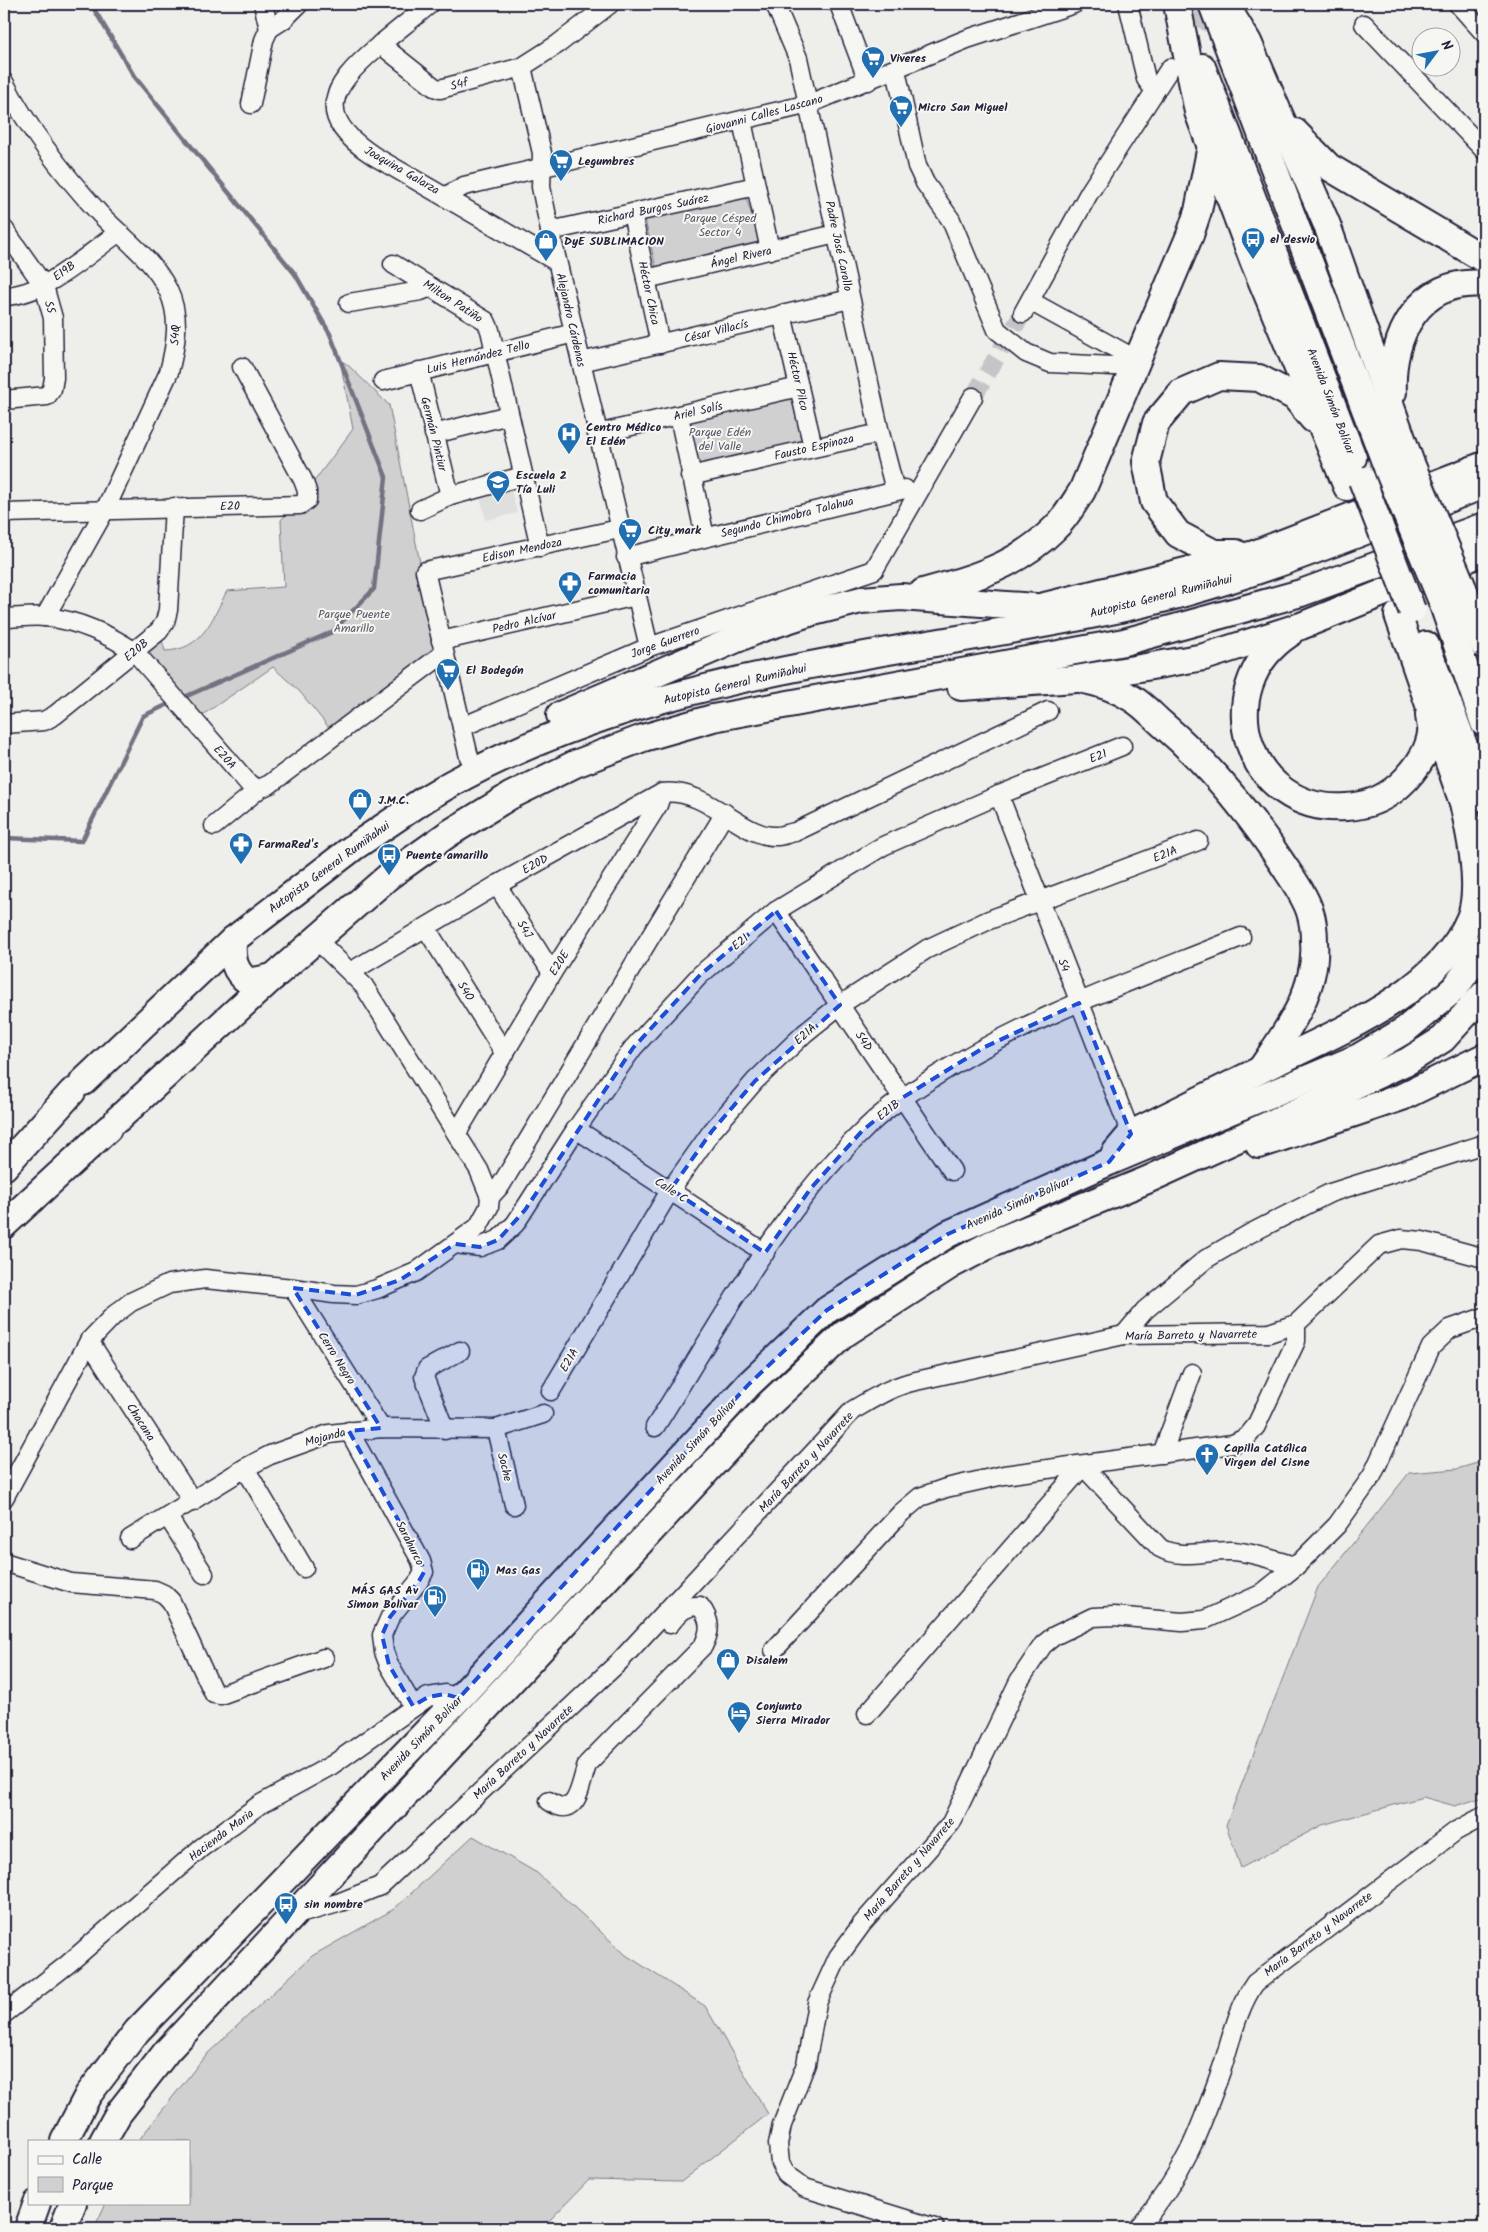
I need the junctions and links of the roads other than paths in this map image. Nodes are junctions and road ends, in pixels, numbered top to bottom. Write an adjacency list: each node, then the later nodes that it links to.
1 (263, 4): 14 (street)
2 (299, 4): 14 (street)
3 (430, 4): 16 (street, Joaquina Galarza)
4 (610, 4): 17 (street)
5 (775, 4): 24 (street, Padre José Carollo)
6 (838, 4): 20 (street)
7 (1074, 4): 19 (street, Giovanni Calles Lascano)
8 (1128, 4): 22 (street)
9 (1177, 4): 27 (highway); 72 (highway, Avenida Simón Bolívar)
10 (1212, 4): 68 (highway)
11 (1225, 4): 25 (highway)
12 (1458, 4): 15 (street)
13 (1364, 24): 28 (street)
14 (269, 29): 23 (street)
15 (1484, 33)
16 (380, 44): 17 (street, S4f); 31 (street, Joaquina Galarza)
17 (522, 67): 29 (street, Alejandro Cárdenas)
18 (1170, 68): 22 (street)
19 (896, 70): 20 (street, Giovanni Calles Lascano); 53 (street)
20 (868, 81): 24 (street, Giovanni Calles Lascano)
21 (4, 82): 35 (street, S4Q)
22 (1154, 90): 53 (street)
23 (250, 104)
24 (809, 104): 26 (street, Giovanni Calles Lascano); 36 (street, Padre José Carollo)
25 (1281, 115): 38 (highway); 60 (highway)
26 (742, 121): 29 (street, Giovanni Calles Lascano); 30 (street)
27 (1211, 146): 53 (highway); 63 (highway)
28 (1484, 150)
29 (541, 169): 31 (street, Giovanni Calles Lascano); 34 (street, Alejandro Cárdenas)
30 (756, 186): 32 (street, Richard Burgos Suárez); 37 (street)
31 (446, 196): 39 (street, Joaquina Galarza)
32 (632, 213): 34 (street, Richard Burgos Suárez); 41 (street, Héctor Chica)
33 (4, 229): 43 (street, S5)
34 (550, 231): 39 (street, Alejandro Cárdenas)
35 (118, 232): 43 (street, E19B); 78 (street, S4Q)
36 (836, 234): 37 (street, Ángel Rivera); 46 (street, Padre José Carollo)
37 (770, 250): 41 (street, Ángel Rivera)
38 (1484, 259)
39 (557, 262): 49 (street, Alejandro Cárdenas)
40 (393, 264): 44 (street, Milton Patiño)
41 (646, 279): 50 (street, Héctor Chica)
42 (1484, 284): 60 (highway)
43 (44, 286): 45 (street, E19B); 59 (street, S5)
44 (431, 287): 47 (street); 51 (street, Milton Patiño)
45 (4, 296)
46 (850, 299): 48 (street, César Villacís); 64 (street, Padre José Carollo)
47 (349, 303)
48 (782, 314): 50 (street, César Villacís); 57 (street, Héctor Pilco)
49 (574, 334): 51 (street, Luis Hernández Tello); 52 (street, Alejandro Cárdenas)
50 (660, 344): 52 (street, César Villacís)
51 (494, 353): 55 (street, Luis Hernández Tello); 61 (street, Milton Patiño)
52 (581, 362): 66 (street, Alejandro Cárdenas)
53 (1136, 364): 90 (highway)
54 (242, 367): 77 (street, E20)
55 (419, 371): 56 (street, Luis Hernández Tello); 65 (street, Germán Pintiur)
56 (383, 381)
57 (799, 387): 62 (street, Ariel Solís); 67 (street, Héctor Pilco)
58 (973, 397): 74 (street)
59 (4, 400)
60 (1394, 411): 68 (highway)
61 (509, 415): 65 (street); 70 (street, Milton Patiño)
62 (679, 416): 66 (street, Ariel Solís); 71 (street)
63 (1322, 429): 72 (highway); 86 (highway)
64 (880, 433): 67 (street, Fausto Espinoza); 75 (street, Padre José Carollo)
65 (434, 434): 76 (street, Germán Pintiur)
66 (597, 434): 82 (street, Alejandro Cárdenas)
67 (813, 447): 71 (street, Fausto Espinoza)
68 (1399, 465): 88 (highway, bridge)
69 (1484, 465): 86 (highway)
70 (523, 476): 76 (street); 84 (street, Milton Patiño)
71 (690, 476): 83 (street)
72 (1354, 484): 92 (highway)
73 (1484, 485): 96 (highway, Autopista General Rumiñahui)
74 (919, 488): 75 (street, Segundo Chimobra Talahua); 99 (street, Jorge Guerrero)
75 (894, 490): 83 (street, Segundo Chimobra Talahua)
76 (450, 496): 79 (street)
77 (174, 507): 78 (street, E20); 100 (street, E20B)
78 (105, 510): 80 (street, E20); 93 (street, S4Q)
79 (420, 510)
80 (4, 513)
81 (1484, 526): 102 (highway)
82 (619, 529): 84 (street, Edison Mendoza); 87 (street, Alejandro Cárdenas)
83 (705, 537): 87 (street, Segundo Chimobra Talahua)
84 (540, 547): 98 (street, Edison Mendoza)
85 (1484, 552): 95 (highway)
86 (1254, 554): 91 (highway)
87 (626, 557): 89 (street, Alejandro Cárdenas)
88 (1452, 594): 97 (highway); 105 (highway)
89 (636, 596): 98 (street, Pedro Alcívar); 99 (street, Alejandro Cárdenas)
90 (901, 597): 91 (highway); 109 (highway)
91 (1036, 607): 96 (highway)
92 (1405, 612): 103 (highway); 114 (highway)
93 (45, 617): 94 (street, E20A); 100 (street, E20A)
94 (4, 618)
95 (1301, 626): 101 (highway); 103 (highway)
96 (920, 645): 110 (highway, Autopista General Rumiñahui)
97 (1484, 645)
98 (442, 647): 107 (street); 111 (street)
99 (649, 647): 107 (street, Jorge Guerrero)
100 (136, 654): 106 (street, E20B); 111 (street, E20A)
101 (1076, 679): 102 (highway); 134 (highway)
102 (922, 680): 124 (highway)
103 (1426, 696): 134 (highway)
104 (1048, 711): 115 (street)
105 (1484, 723)
106 (4, 724)
107 (462, 727): 109 (street)
108 (1122, 746): 113 (street, E21)
109 (470, 757): 110 (highway)
110 (445, 786): 123 (highway, Autopista General Rumiñahui)
111 (259, 789): 116 (street)
112 (662, 793): 115 (street); 118 (street, E20D); 127 (street, E20E)
113 (999, 795): 119 (street, S4); 120 (street, E21)
114 (1484, 798)
115 (725, 813): 145 (street)
116 (214, 826)
117 (1198, 841): 119 (street, E21A)
118 (497, 885): 121 (street, E20D); 127 (street, S4J)
119 (1040, 901): 130 (street, S4); 131 (street, E21A)
120 (776, 911): 131 (street, S4D); 136 (street, E21)
121 (426, 928): 126 (street, E20D); 132 (street, S4O)
122 (1241, 937): 130 (street, E21B)
123 (233, 940): 128 (highway); 141 (highway, Autopista General Rumiñahui)
124 (316, 940): 126 (street); 128 (highway)
125 (1484, 946): 140 (highway, Avenida Simón Bolívar)
126 (352, 971): 137 (street)
127 (552, 973): 132 (street, E20E)
128 (273, 977): 146 (highway)
129 (1484, 994): 143 (highway)
130 (1079, 1003): 135 (street, E21B); 138 (street, S4)
131 (840, 1005): 135 (street, S4D); 144 (street, E21A)
132 (505, 1054): 137 (street, E20E)
133 (1479, 1057): 143 (highway)
134 (1260, 1070): 138 (highway)
135 (902, 1098): 142 (street, S4D); 148 (street, E21B)
136 (576, 1129): 144 (street, Calle C); 147 (street, E21)
137 (457, 1133): 145 (street)
138 (1131, 1134): 140 (highway)
139 (1484, 1144): 153 (street)
140 (1109, 1162): 179 (highway, Avenida Simón Bolívar)
141 (4, 1167)
142 (952, 1171)
143 (1147, 1180): 184 (highway)
144 (671, 1189): 148 (street, Calle C); 157 (street, E21A)
145 (490, 1196): 147 (street)
146 (4, 1225)
147 (455, 1244): 150 (street)
148 (764, 1253): 159 (street, E21B)
149 (1484, 1258): 152 (street, María Barreto y Navarrete)
150 (294, 1288): 154 (street); 160 (street, Cerro Negro)
151 (1484, 1317): 173 (street, María Barreto y Navarrete)
152 (1296, 1324): 153 (street, María Barreto y Navarrete); 164 (street)
153 (1124, 1335): 178 (street, María Barreto y Navarrete)
154 (89, 1341): 167 (street); 168 (street, Chacana)
155 (460, 1351): 162 (street)
156 (1192, 1373): 164 (street)
157 (551, 1391)
158 (543, 1414): 161 (street, Mojanda)
159 (656, 1427)
160 (381, 1428): 162 (street, Mojanda); 163 (street, Mojanda)
161 (496, 1429): 162 (street, Mojanda); 169 (street, Soche)
162 (445, 1430)
163 (349, 1431): 166 (street, Mojanda); 180 (street, Sarahurco)
164 (1162, 1454): 165 (street)
165 (1083, 1466): 173 (street); 176 (street); 181 (street)
166 (245, 1468): 168 (street, Mojanda); 174 (street)
167 (4, 1498)
168 (192, 1502): 170 (street, Mojanda)
169 (514, 1505)
170 (168, 1517): 171 (street, Mojanda); 175 (street)
171 (130, 1539)
172 (4, 1562): 177 (street)
173 (1296, 1566): 192 (street, María Barreto y Navarrete)
174 (304, 1568)
175 (204, 1574)
176 (774, 1650)
177 (324, 1658)
178 (619, 1662): 182 (street); 184 (street, María Barreto y Navarrete)
179 (460, 1698): 180 (street, Hacienda Maria); 186 (highway, Avenida Simón Bolívar)
180 (413, 1706): 185 (street, Hacienda Maria)
181 (867, 1714)
182 (549, 1801)
183 (1484, 1816): 193 (street, María Barreto y Navarrete)
184 (296, 1914): 187 (highway)
185 (4, 2014)
186 (65, 2140)
187 (104, 2140)
188 (37, 2204): 190 (highway)
189 (72, 2204): 191 (highway)
190 (28, 2228)
191 (63, 2228)
192 (935, 2228)
193 (1138, 2228)

